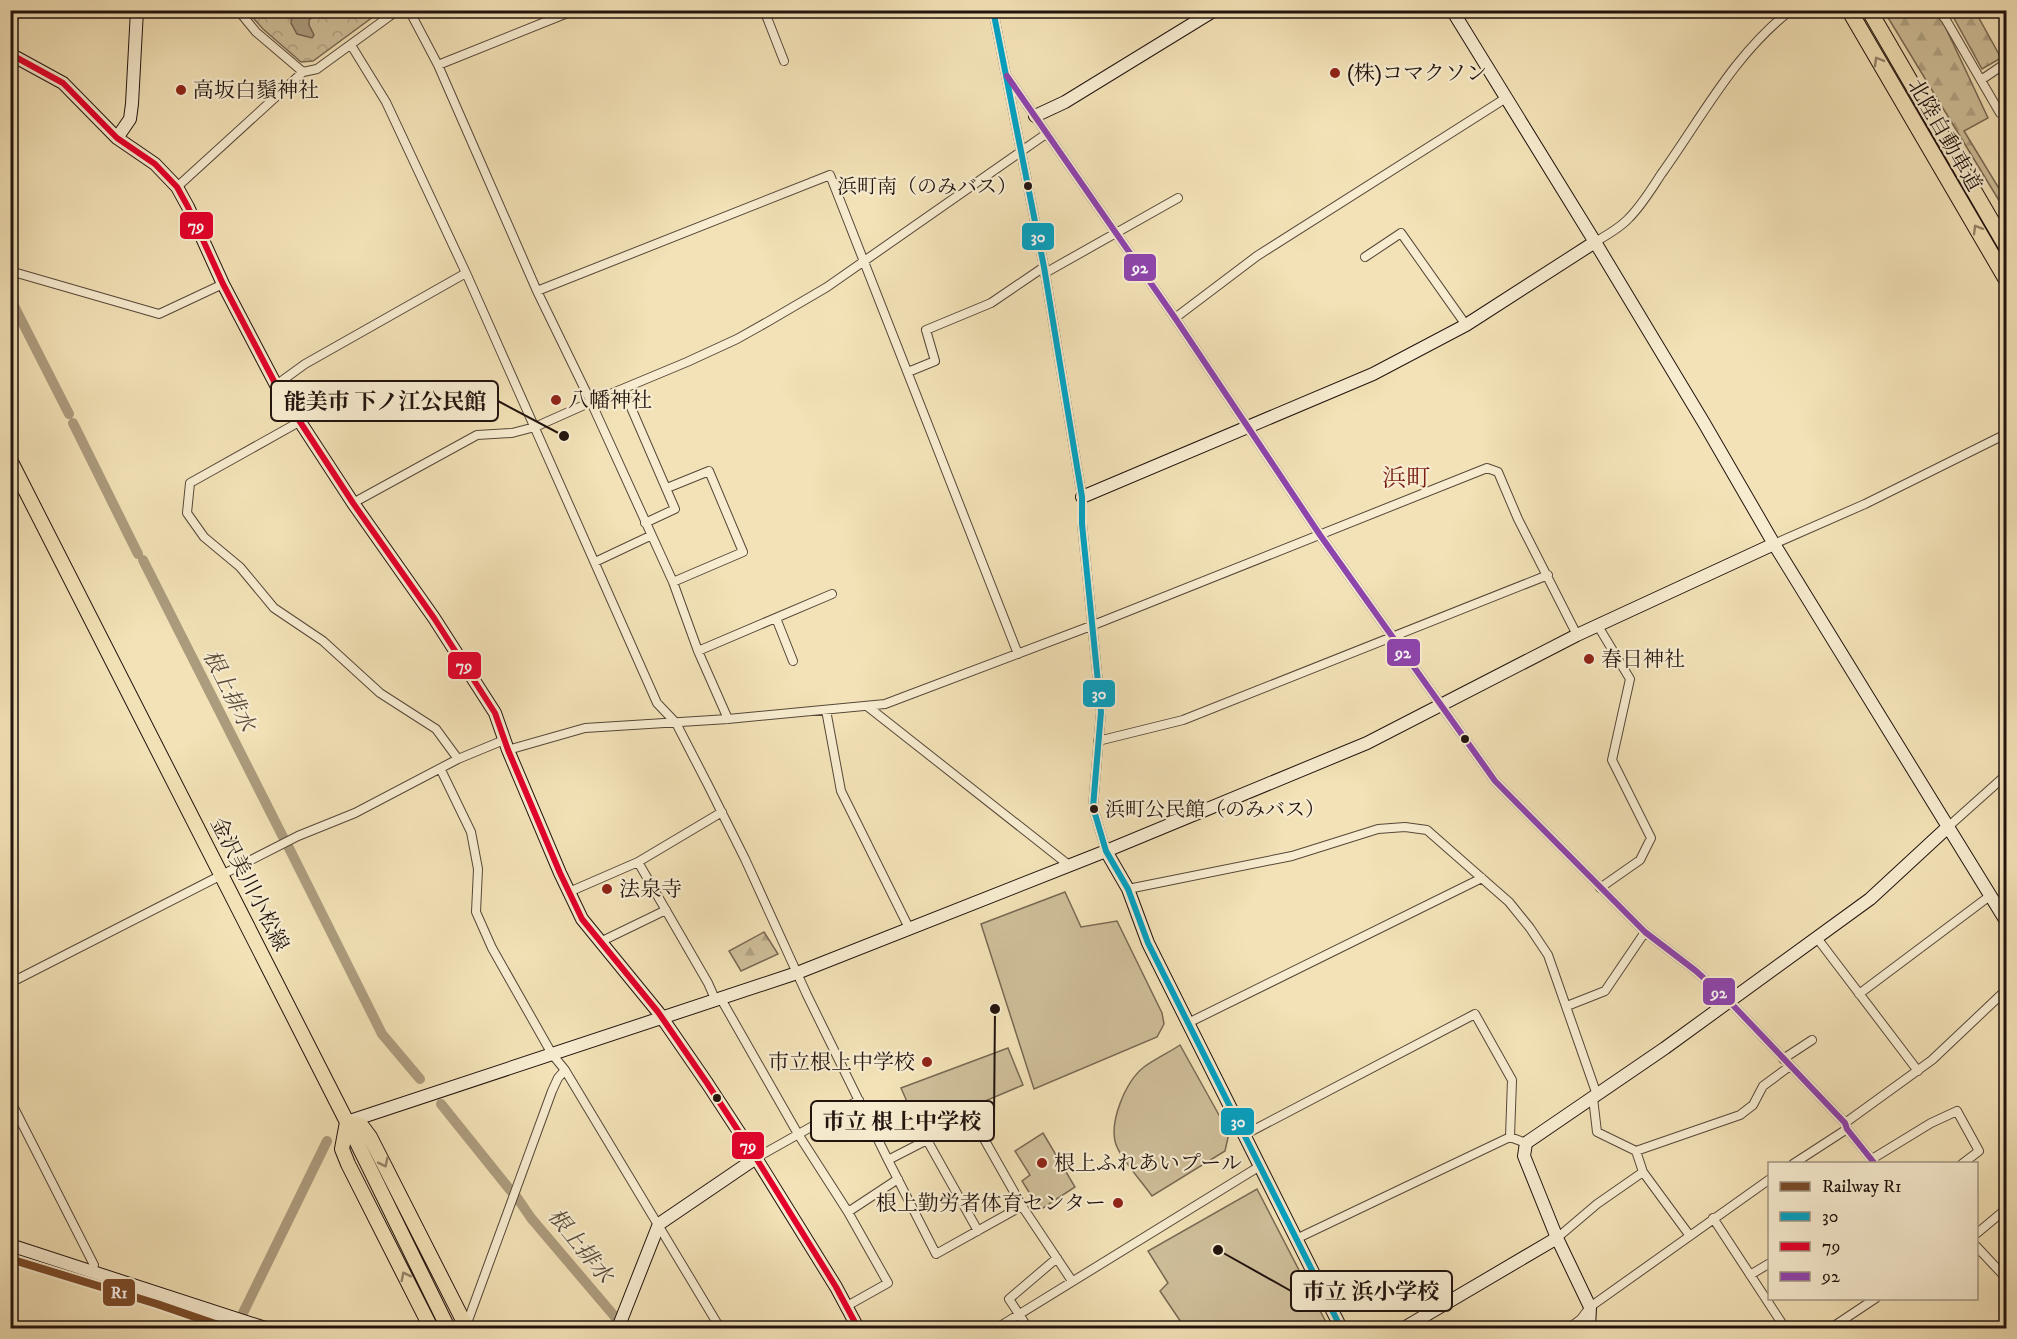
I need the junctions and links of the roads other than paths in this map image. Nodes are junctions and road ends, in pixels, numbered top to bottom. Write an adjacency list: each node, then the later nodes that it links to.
1 (18, 10): 15 (street)
2 (137, 10): 28 (street)
3 (238, 10): 21 (street)
4 (398, 10): 16 (street)
5 (409, 10): 20 (street)
6 (575, 10): 20 (street)
7 (764, 10): 18 (street)
8 (993, 10): 22 (street)
9 (1215, 10): 26 (street)
10 (1452, 10): 24 (street)
11 (1791, 10): 33 (street)
12 (1849, 10): 40 (highway, 北陸自動車道, one-way to 12)
13 (1869, 10): 34 (highway, 北陸自動車道)
14 (1938, 10): 23 (street)
15 (10, 25)
16 (351, 45): 21 (street); 39 (street)
17 (10, 54): 28 (street)
18 (783, 61)
19 (2007, 63): 23 (street)
20 (438, 65): 42 (street)
21 (303, 72): 30 (street)
22 (1007, 76): 26 (street); 29 (street)
23 (1981, 80): 25 (street)
24 (1506, 98): 33 (street); 43 (street)
25 (2000, 113)
26 (1035, 116): 27 (street)
27 (1046, 134): 29 (street); 32 (street)
28 (117, 138): 30 (street)
29 (1020, 152): 36 (street); 37 (street)
30 (177, 187): 41 (street)
31 (1178, 198): 32 (street)
32 (1116, 233): 37 (street); 43 (street)
33 (1595, 242): 44 (street); 60 (street)
34 (2007, 246)
35 (1365, 257): 44 (street)
36 (865, 260): 42 (street); 45 (street); 47 (street)
37 (1044, 270): 45 (street); 55 (street)
38 (10, 271): 41 (street)
39 (466, 273): 46 (street); 50 (street)
40 (2007, 279)
41 (223, 284): 46 (street)
42 (537, 291): 48 (street)
43 (1175, 318): 51 (street)
44 (1466, 325): 51 (street)
45 (908, 372): 71 (street)
46 (276, 385): 49 (street)
47 (623, 389): 48 (street); 54 (street)
48 (591, 402): 50 (street); 57 (street)
49 (299, 422): 56 (street); 80 (street)
50 (535, 428): 56 (street); 61 (street)
51 (1248, 428): 55 (street); 58 (street)
52 (2007, 434): 60 (street)
53 (10, 460): 88 (main road, 金沢美川小松線)
54 (667, 488): 57 (street); 63 (street)
55 (1082, 496): 66 (street)
56 (353, 503): 79 (street)
57 (645, 523): 59 (street)
58 (1320, 535): 62 (street); 66 (street); 69 (street)
59 (650, 536): 61 (street); 63 (street)
60 (1774, 544): 67 (street); 84 (street)
61 (595, 562): 77 (street)
62 (1548, 575): 68 (street); 69 (street)
63 (673, 582): 70 (street)
64 (832, 594): 65 (street)
65 (776, 618): 70 (street); 72 (street)
66 (1091, 626): 71 (street); 78 (street)
67 (1598, 626): 68 (street); 90 (street)
68 (1577, 635): 73 (street)
69 (1394, 637): 73 (street); 78 (street)
70 (698, 651): 76 (street)
71 (1018, 654): 74 (street)
72 (793, 661)
73 (1440, 705): 85 (street); 90 (street)
74 (867, 706): 75 (street); 87 (street)
75 (826, 710): 76 (street); 96 (street)
76 (728, 719): 77 (street)
77 (676, 723): 79 (street); 83 (street)
78 (1098, 741): 85 (street)
79 (506, 745): 80 (street); 92 (street)
80 (458, 759): 81 (street)
81 (441, 770): 88 (street); 110 (street)
82 (2007, 776): 84 (street)
83 (722, 812): 86 (street); 100 (street)
84 (1948, 826): 93 (street); 98 (street)
85 (1106, 851): 87 (street); 91 (street)
86 (638, 862): 92 (street); 94 (street)
87 (1070, 866): 96 (street)
88 (222, 875): 101 (street); 117 (main road, 金沢美川小松線)
89 (1482, 878): 91 (street); 106 (street); 108 (street)
90 (1600, 888): 97 (street)
91 (1128, 889): 108 (street)
92 (569, 892): 99 (street)
93 (1991, 895): 95 (street); 103 (street)
94 (666, 910): 99 (street); 104 (street)
95 (2007, 921)
96 (909, 928): 100 (street)
97 (1645, 932): 105 (street); 106 (street)
98 (1817, 938): 103 (street); 105 (street)
99 (600, 942): 107 (street)
100 (797, 973): 104 (street); 116 (street)
101 (10, 983)
102 (2007, 990): 113 (street)
103 (1859, 994): 113 (street)
104 (718, 1000): 107 (street); 119 (street)
105 (1729, 1001): 111 (street); 114 (street)
106 (1567, 1006): 114 (street)
107 (662, 1019): 110 (street); 125 (street)
108 (1188, 1023): 120 (street)
109 (1812, 1040): 111 (street)
110 (552, 1053): 112 (street); 117 (street)
111 (1786, 1062): 118 (street); 124 (street)
112 (564, 1070): 138 (street); 156 (street)
113 (1918, 1071): 118 (street)
114 (1595, 1096): 123 (street); 124 (street)
115 (10, 1100): 148 (street)
116 (859, 1100): 119 (street); 126 (street)
117 (347, 1122): 156 (main road, one-way to 156); 159 (main road, one-way to 117); 160 (main road, 金沢美川小松線)
118 (1846, 1126): 127 (street); 128 (street)
119 (798, 1134): 125 (street); 136 (street)
120 (1244, 1135): 121 (street); 130 (street)
121 (1510, 1137): 123 (street); 143 (street)
122 (927, 1140): 126 (street); 134 (street); 139 (street)
123 (1526, 1143): 142 (street)
124 (1636, 1151): 131 (street)
125 (756, 1158): 138 (street); 153 (street)
126 (888, 1160): 132 (street)
127 (1874, 1161): 129 (street)
128 (1796, 1162)
129 (1965, 1162)
130 (1260, 1166): 143 (street); 151 (street)
131 (1643, 1172): 141 (street); 142 (street)
132 (898, 1179): 136 (street); 139 (street)
133 (1768, 1180): 137 (street)
134 (1022, 1206): 139 (street); 146 (street)
135 (2007, 1209): 140 (street)
136 (848, 1212): 153 (street)
137 (1713, 1218): 141 (street); 149 (street)
138 (659, 1224): 161 (street); 162 (street)
139 (978, 1231)
140 (1978, 1233)
141 (1690, 1236): 154 (street)
142 (1557, 1238): 154 (street); 167 (street)
143 (1296, 1239): 166 (street)
144 (10, 1245): 148 (street)
145 (1978, 1247): 150 (street)
146 (1057, 1258): 151 (street); 155 (street)
147 (1768, 1264): 149 (street)
148 (92, 1272): 158 (street)
149 (1750, 1275): 170 (street)
150 (2007, 1278)
151 (1072, 1281): 155 (street)
152 (1875, 1300): 171 (street)
153 (847, 1306): 163 (street)
154 (1590, 1307): 168 (street); 169 (street)
155 (1019, 1315): 164 (street); 165 (street)
156 (466, 1327)
157 (2007, 1327): 172 (street)
158 (265, 1329)
159 (431, 1329)
160 (448, 1329)
161 (618, 1329)
162 (720, 1329)
163 (858, 1329)
164 (997, 1329)
165 (1028, 1329)
166 (1341, 1329)
167 (1404, 1329)
168 (1569, 1329)
169 (1589, 1329)
170 (1785, 1329)
171 (1832, 1329)
172 (2002, 1329)

